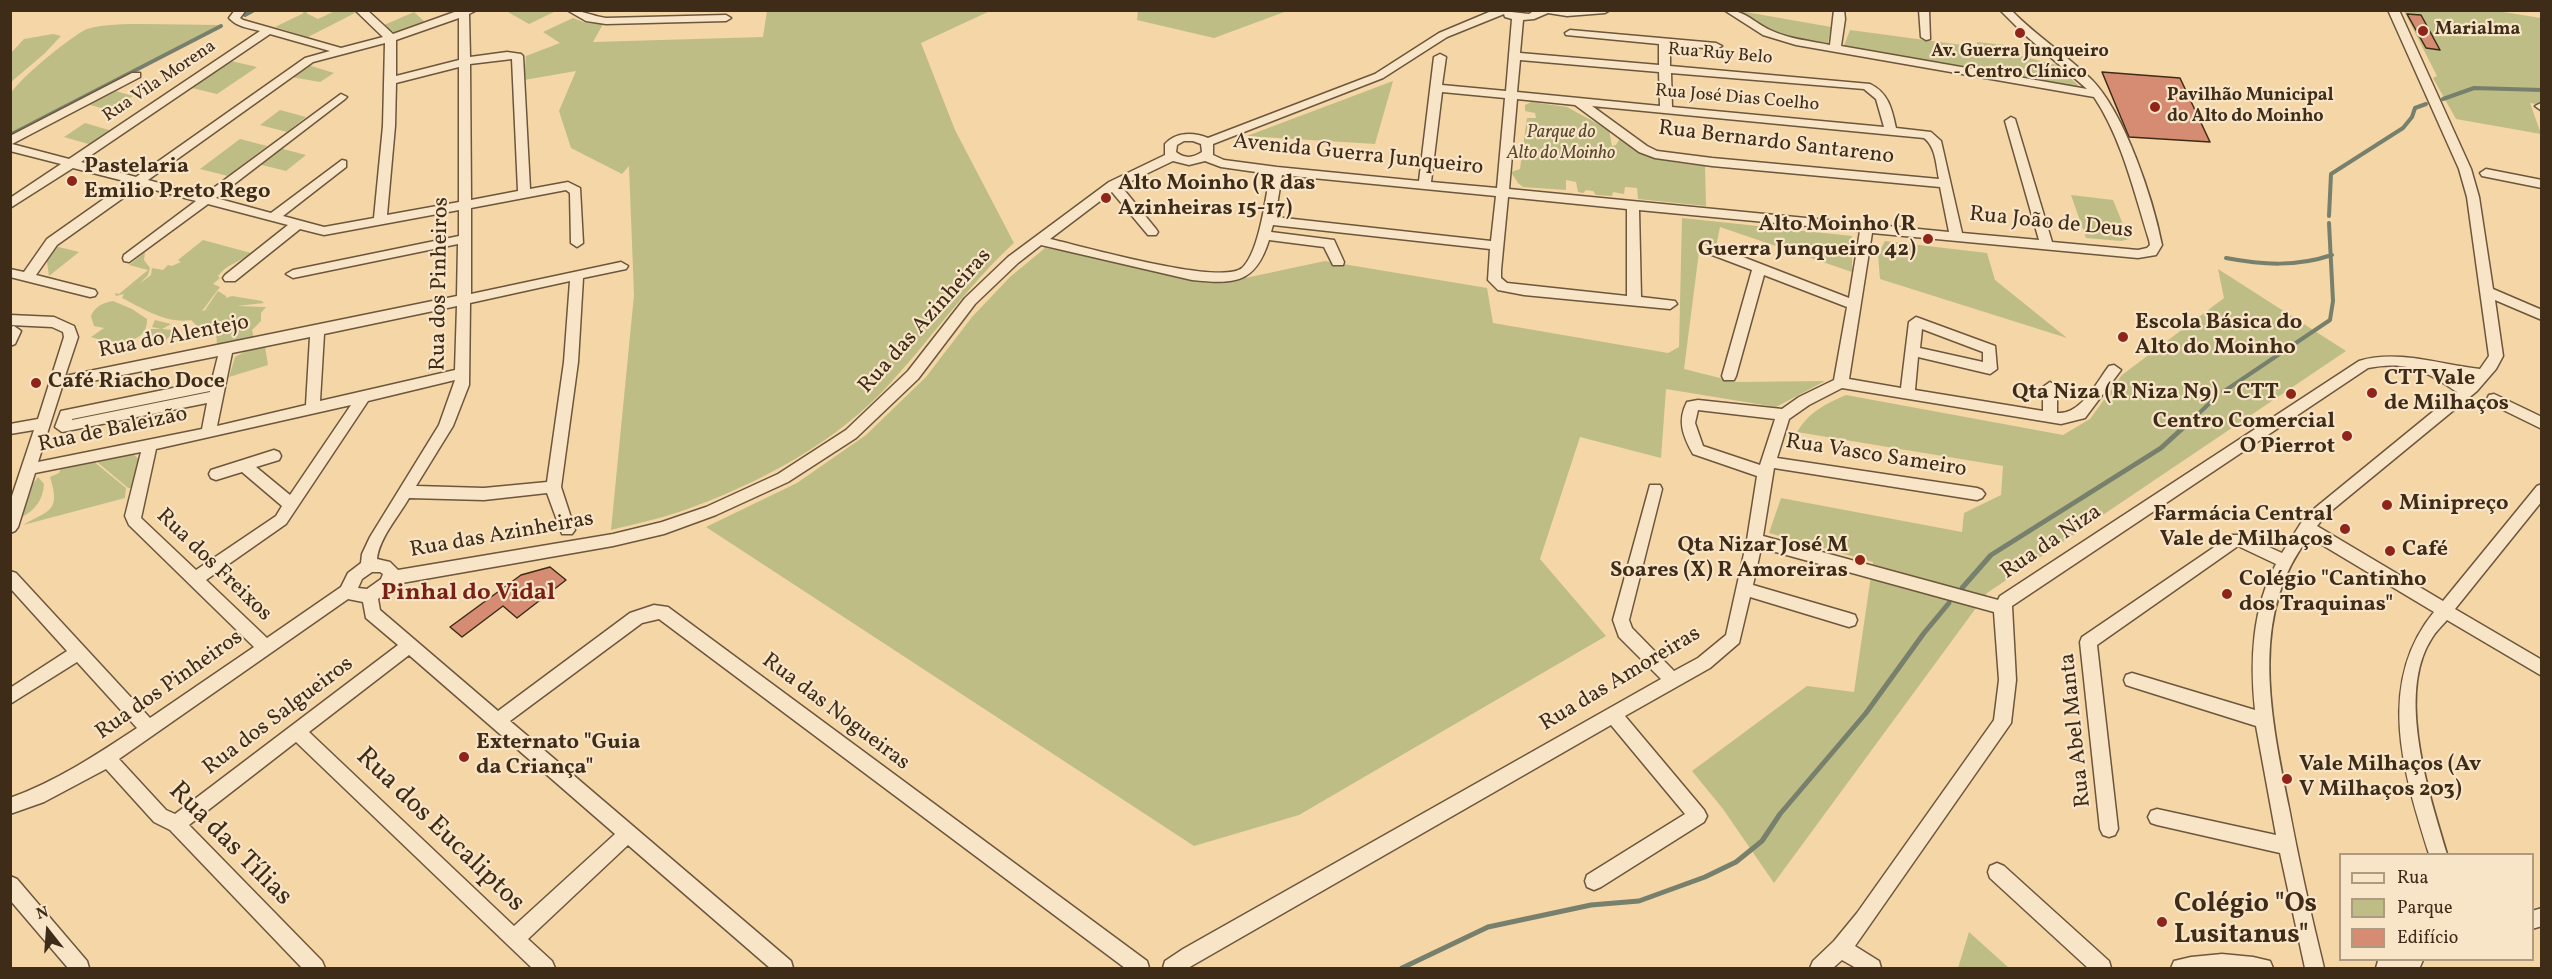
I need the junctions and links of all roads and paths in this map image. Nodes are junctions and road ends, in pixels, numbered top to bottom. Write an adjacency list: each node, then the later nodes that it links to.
1 (241, 10): 17 (street)
2 (360, 10): 21 (street)
3 (572, 10): 15 (street)
4 (1545, 10): 16 (street)
5 (1550, 10): 6 (street)
6 (1605, 10)
7 (1839, 10): 24 (street)
8 (1924, 10): 20 (street)
9 (2005, 10): 33 (street, Rua João de Deus)
10 (2393, 10): 83 (street)
11 (1502, 11): 16 (street); 41 (street, Rua das Azinheiras)
12 (1730, 11): 24 (street)
13 (468, 12): 21 (street); 28 (street, Rua dos Pinheiros)
14 (726, 14): 15 (street); 18 (street)
15 (646, 15)
16 (1518, 17): 26 (street)
17 (269, 30): 25 (street); 45 (street, Rua Vila Morena)
18 (724, 31)
19 (1570, 33): 22 (street)
20 (1926, 37)
21 (391, 38): 25 (street); 31 (street)
22 (1664, 42): 23 (street); 29 (street)
23 (1716, 46)
24 (1835, 48): 33 (street)
25 (345, 49): 49 (street)
26 (1515, 56): 29 (street, Rua Ruy Belo); 34 (street)
27 (1440, 57): 32 (street)
28 (464, 63): 31 (street); 55 (street); 58 (street, Rua dos Pinheiros)
29 (1664, 68): 37 (street); 39 (street, Rua Ruy Belo)
30 (136, 75): 40 (street)
31 (389, 81): 62 (street)
32 (1436, 88): 34 (street, Rua José Dias Coelho); 53 (street)
33 (2098, 94): 71 (street, Rua João de Deus)
34 (1512, 96): 36 (street, Rua José Dias Coelho); 54 (street)
35 (341, 97): 56 (street)
36 (1580, 103): 37 (street, Rua José Dias Coelho); 50 (street, Rua Bernardo Santareno)
37 (1666, 111): 39 (street, Rua José Dias Coelho)
38 (2011, 121): 71 (street)
39 (1891, 131): 50 (street, Rua José Dias Coelho)
40 (10, 141)
41 (1207, 142): 43 (street, Rua das Azinheiras); 44 (street)
42 (10, 147): 45 (street)
43 (1173, 156): 44 (street, Rua das Azinheiras); 52 (street, Rua das Azinheiras)
44 (1205, 156): 47 (street, Avenida Guerra Junqueiro)
45 (72, 164): 49 (street); 57 (street, Rua Vila Morena)
46 (342, 164): 60 (street)
47 (1277, 171): 53 (street, Avenida Guerra Junqueiro); 61 (street)
48 (2486, 173): 51 (street)
49 (136, 181): 56 (street); 80 (street)
50 (1946, 184): 66 (street, Rua José Dias Coelho)
51 (2541, 184)
52 (1113, 185): 65 (street); 68 (street, Rua das Azinheiras)
53 (1425, 185): 54 (street, Avenida Guerra Junqueiro)
54 (1502, 191): 59 (street, Avenida Guerra Junqueiro); 72 (street)
55 (525, 193): 58 (street); 70 (street)
56 (204, 200): 60 (street); 74 (street)
57 (10, 204)
58 (464, 204): 62 (street); 67 (street, Rua dos Pinheiros)
59 (1633, 204): 64 (street, Avenida Guerra Junqueiro); 86 (street)
60 (272, 218): 63 (street)
61 (1266, 220): 69 (street); 72 (street)
62 (381, 221): 63 (street)
63 (296, 225): 82 (street)
64 (1867, 227): 66 (street, Rua João de Deus); 88 (street)
65 (1152, 232)
66 (1956, 236): 71 (street, Rua João de Deus)
67 (465, 238): 79 (street); 85 (street, Rua dos Pinheiros)
68 (1038, 240): 69 (street); 133 (street, Rua das Azinheiras)
69 (1262, 241): 75 (street)
70 (577, 243)
71 (2047, 244)
72 (1497, 246): 86 (street)
73 (1712, 250): 77 (street)
74 (129, 258)
75 (1338, 262)
76 (621, 266): 81 (street, Rua do Alentejo)
77 (1759, 268): 88 (street); 98 (street)
78 (10, 273): 80 (street)
79 (293, 274)
80 (28, 276): 84 (street)
81 (577, 276): 85 (street, Rua do Alentejo); 120 (street)
82 (230, 278)
83 (2488, 292): 89 (street); 97 (street)
84 (90, 293)
85 (464, 301): 91 (street, Rua do Alentejo); 96 (street, Rua dos Pinheiros)
86 (1634, 301): 87 (street)
87 (1670, 304)
88 (1854, 305): 100 (street)
89 (2541, 316)
90 (12, 331): 99 (street)
91 (318, 331): 92 (street, Rua do Alentejo); 107 (street)
92 (226, 350): 99 (street, Rua do Alentejo); 102 (street)
93 (1912, 351): 93 (street); 104 (street)
94 (2432, 367): 97 (street, Rua da Niza); 103 (street, Rua da Niza); 138 (street, Rua da Niza)
95 (2114, 370): 109 (street)
96 (464, 373): 105 (street, Rua de Baleizão); 123 (street, Rua dos Pinheiros)
97 (2484, 374): 103 (street)
98 (1730, 376)
99 (56, 383): 110 (street)
100 (1841, 383): 104 (street); 108 (street)
101 (2050, 387): 109 (street)
102 (217, 390): 102 (street); 113 (street)
103 (2466, 391): 127 (street)
104 (1907, 394): 109 (street)
105 (364, 396): 107 (street, Rua de Baleizão); 125 (street)
106 (2494, 399): 111 (street)
107 (312, 408): 113 (street, Rua de Baleizão)
108 (1784, 416): 117 (street, Rua das Amoreiras); 117 (street, Rua Vasco Sameiro)
109 (2050, 418)
110 (44, 423): 112 (street); 118 (street)
111 (2541, 424)
112 (10, 429)
113 (207, 433): 114 (street, Rua de Baleizão)
114 (150, 445): 118 (street, Rua de Baleizão); 134 (street, Rua dos Freixos)
115 (274, 456): 116 (street)
116 (244, 465): 119 (street); 125 (street)
117 (1767, 467): 124 (street, Rua Vasco Sameiro); 129 (street, Rua das Amoreiras)
118 (29, 469): 126 (street)
119 (216, 474)
120 (554, 486): 123 (street, Rua das Azinheiras); 128 (street)
121 (1655, 489): 146 (street)
122 (2541, 490): 139 (street)
123 (407, 492): 131 (street, Rua dos Pinheiros)
124 (1977, 494)
125 (292, 505): 134 (street)
126 (10, 527)
127 (2306, 527): 130 (street); 139 (street)
128 (567, 530)
129 (1755, 540): 135 (street, Rua das Amoreiras); 138 (street)
130 (2284, 561): 150 (street); 157 (street, Rua Abel Manta)
131 (369, 566): 133 (street); 136 (street)
132 (10, 576): 143 (street)
133 (391, 578): 137 (street)
134 (195, 579): 142 (street, Rua dos Freixos)
135 (1744, 589): 140 (street); 146 (street, Rua das Amoreiras)
136 (349, 590): 137 (street); 142 (street, Rua dos Pinheiros)
137 (370, 596): 141 (street)
138 (2002, 608): 165 (street, Rua da Niza)
139 (2444, 610): 144 (street); 160 (street)
140 (1849, 620)
141 (410, 645): 149 (street); 152 (street, Rua dos Salgueiros)
142 (265, 647): 151 (street, Rua dos Pinheiros)
143 (79, 652): 147 (street); 151 (street)
144 (2541, 669)
145 (2132, 680): 150 (street)
146 (1673, 681): 148 (street, Rua das Amoreiras)
147 (10, 697)
148 (1613, 714): 162 (street); 172 (street, Rua das Amoreiras)
149 (498, 720): 158 (street); 171 (street, Rua das Nogueiras)
150 (2262, 720): 159 (street)
151 (149, 729): 153 (street, Rua dos Pinheiros)
152 (297, 732): 156 (street, Rua dos Salgueiros); 164 (street, Rua dos Eucaliptos)
153 (107, 758): 154 (street, Rua dos Pinheiros); 156 (street, Rua das Tílias)
154 (10, 806)
155 (2157, 817): 159 (street)
156 (176, 824): 168 (street, Rua das Tílias)
157 (2109, 829)
158 (627, 835): 164 (street); 170 (street)
159 (2287, 846): 178 (street)
160 (2437, 853)
161 (1997, 872): 175 (street)
162 (1594, 881)
163 (10, 885): 167 (street)
164 (513, 940): 169 (street, Rua dos Eucaliptos)
165 (1841, 948): 173 (street, Rua da Niza); 174 (street)
166 (2410, 961): 179 (street)
167 (80, 969)
168 (315, 969)
169 (545, 969)
170 (784, 969)
171 (1140, 969)
172 (1172, 969)
173 (1820, 969)
174 (1872, 969)
175 (2102, 969)
176 (2181, 969): 177 (street)
177 (2263, 969)
178 (2314, 969)
179 (2385, 969)

